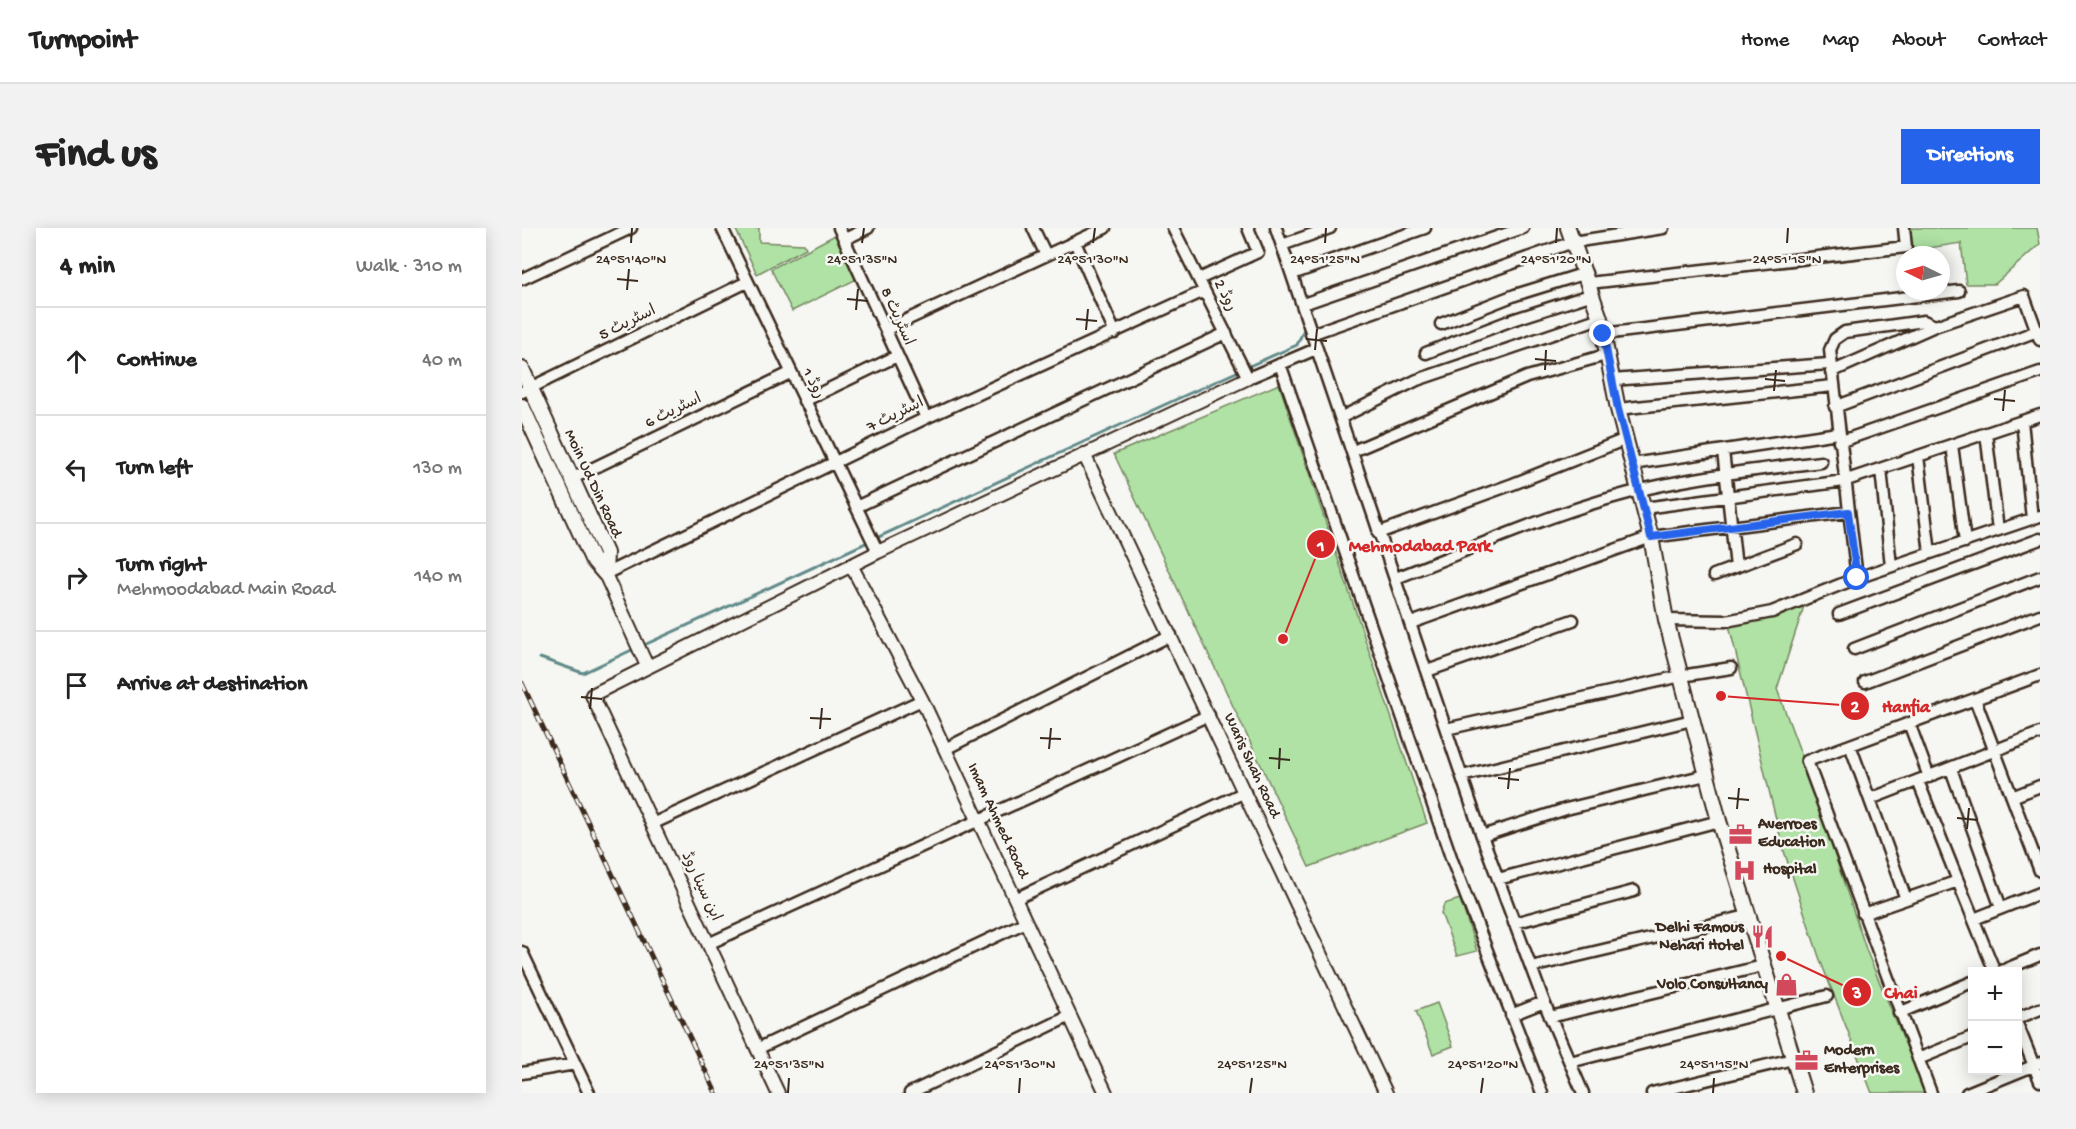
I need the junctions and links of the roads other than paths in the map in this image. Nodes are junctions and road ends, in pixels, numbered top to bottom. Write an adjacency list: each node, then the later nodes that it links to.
1 (631, 228): 22 (street)
2 (722, 228): 24 (street, روڈ 1)
3 (840, 228): 16 (street, اسٹریٹ 8)
4 (868, 228): 16 (street)
5 (1034, 228): 20 (street)
6 (1105, 228): 17 (street)
7 (1173, 228): 23 (street, روڈ 2)
8 (1248, 228): 23 (street)
9 (1276, 228): 19 (street)
10 (1330, 228): 19 (street)
11 (1425, 228): 21 (street)
12 (1523, 228): 28 (street)
13 (1568, 228): 18 (main road)
14 (1663, 228): 18 (street)
15 (1904, 228): 25 (street)
16 (845, 239): 32 (street, اسٹریٹ 8)
17 (1075, 242): 20 (street); 33 (street)
18 (1573, 242): 25 (main road); 34 (street)
19 (1282, 245): 21 (street)
20 (1046, 255): 32 (street)
21 (1292, 274): 28 (street)
22 (522, 279)
23 (1199, 279): 26 (street, روڈ 2)
24 (747, 282): 46 (street, روڈ 1); 50 (street, اسٹریٹ 5)
25 (1589, 284): 29 (main road); 30 (street); 39 (street)
26 (1204, 291): 33 (street, اسٹریٹ 7); 36 (street, روڈ 2)
27 (1959, 291): 35 (street)
28 (1303, 304): 34 (street)
29 (1600, 318): 35 (main road); 56 (street)
30 (1441, 324)
31 (1935, 326): 37 (street); 43 (street); 43 (street)
32 (886, 329): 40 (street, اسٹریٹ 8)
33 (1115, 333): 57 (street, اسٹریٹ 7)
34 (1311, 334): 38 (street)
35 (1603, 334): 41 (main road)
36 (1227, 336): 47 (street, روڈ 2); 76 (street)
37 (2038, 336): 53 (street)
38 (1316, 348): 42 (street); 56 (street)
39 (1426, 353)
40 (897, 356): 51 (street); 57 (street, اسٹریٹ 8)
41 (1606, 356): 48 (main road); 63 (street)
42 (1280, 364): 47 (street); 160 (street)
43 (1830, 368): 48 (street); 49 (street)
44 (522, 369): 50 (main road, Moin Ud Din Road)
45 (2040, 372): 60 (street)
46 (790, 373): 51 (street, روڈ 1); 72 (street, اسٹریٹ 6)
47 (1246, 374): 65 (street)
48 (1611, 380): 54 (main road)
49 (1833, 386): 53 (street); 54 (street)
50 (526, 390): 72 (main road, Moin Ud Din Road)
51 (804, 401): 68 (street, روڈ 1)
52 (522, 406): 92 (main road, Moin Ud Din Road)
53 (1835, 407): 60 (street)
54 (1618, 409): 61 (main road)
55 (2040, 415): 58 (street)
56 (1342, 417): 63 (street)
57 (926, 418): 68 (street, اسٹریٹ 7)
58 (2022, 421): 59 (street); 79 (street)
59 (1986, 433): 62 (street); 81 (street)
60 (1839, 437): 64 (street); 73 (street)
61 (1626, 439): 69 (main road); 82 (street)
62 (1952, 445): 66 (street); 85 (street)
63 (1353, 451): 82 (street)
64 (1723, 451): 69 (street); 71 (street)
65 (1084, 454): 87 (street); 102 (street, Waris Shah Road)
66 (1918, 456): 70 (street); 88 (street)
67 (1821, 462): 71 (street)
68 (835, 463): 76 (street, روڈ 1); 92 (street, اسٹریٹ 7)
69 (1632, 464): 74 (main road)
70 (1881, 469): 73 (street); 90 (street)
71 (1725, 474): 74 (street); 75 (street)
72 (571, 479): 92 (main road, Moin Ud Din Road)
73 (1844, 481): 75 (street); 78 (street)
74 (1639, 490): 77 (main road); 95 (street)
75 (1728, 497): 77 (street); 80 (street)
76 (856, 507): 87 (street, روڈ 1)
77 (1644, 508): 83 (main road)
78 (1848, 512): 80 (street); 96 (street)
79 (2036, 517): 81 (street)
80 (1731, 527): 83 (street); 91 (street)
81 (1998, 530): 85 (street)
82 (1378, 533): 95 (street)
83 (1651, 537): 100 (main road); 101 (street)
84 (2040, 539): 97 (street)
85 (1965, 542): 88 (street)
86 (1797, 544): 91 (street)
87 (875, 547): 89 (street)
88 (1930, 554): 90 (street)
89 (851, 566): 104 (street); 111 (street, Imam Ahmed Road)
90 (1892, 566): 96 (street)
91 (1736, 567): 93 (street)
92 (605, 574): 104 (street)
93 (1714, 575)
94 (2040, 576): 103 (street)
95 (1396, 578): 101 (street)
96 (1857, 578): 100 (street)
97 (1839, 614)
98 (2040, 615): 109 (street)
99 (1573, 620): 106 (street)
100 (1666, 620): 108 (main road)
101 (1412, 623): 106 (street)
102 (1171, 635): 112 (street, Waris Shah Road); 118 (street)
103 (1854, 649)
104 (647, 666): 130 (street, ابن سینا روڈ)
105 (1731, 668): 108 (street)
106 (1427, 671): 115 (street)
107 (2040, 675): 110 (street)
108 (1681, 676): 113 (main road); 115 (street)
109 (1865, 682)
110 (1975, 699): 114 (street); 119 (street)
111 (922, 700): 118 (street, Imam Ahmed Road); 130 (street)
112 (1209, 715): 125 (street, Waris Shah Road); 128 (street)
113 (1692, 720): 121 (main road); 122 (street)
114 (1909, 723): 117 (street); 123 (street)
115 (1446, 729): 122 (street)
116 (2040, 733): 119 (street)
117 (1850, 745): 127 (street); 141 (street)
118 (945, 749): 128 (street, Imam Ahmed Road)
119 (1995, 752): 120 (street); 126 (street)
120 (1951, 769): 123 (street); 140 (street)
121 (1706, 775): 129 (main road); 131 (street)
122 (1462, 776): 131 (street)
123 (1924, 779): 127 (street); 135 (street)
124 (2040, 786): 126 (street)
125 (1245, 792): 138 (street); 178 (street, Waris Shah Road)
126 (2012, 797): 132 (street)
127 (1870, 800): 139 (street)
128 (978, 820): 138 (street, Imam Ahmed Road); 146 (street)
129 (1719, 821): 134 (street); 142 (main road)
130 (652, 824): 146 (street, ابن سینا روڈ)
131 (1482, 836): 134 (street)
132 (2035, 843): 133 (street)
133 (2040, 871)
134 (1498, 879): 145 (street)
135 (1958, 880): 139 (street); 143 (street)
136 (1634, 891): 145 (street)
137 (2040, 893): 140 (street)
138 (1015, 899): 144 (street, Imam Ahmed Road)
139 (1906, 899): 141 (street)
140 (2001, 908): 143 (street)
141 (1863, 914): 159 (street)
142 (1746, 916): 149 (main road); 150 (street)
143 (1974, 919): 151 (street)
144 (1026, 922): 161 (street, Imam Ahmed Road); 166 (street)
145 (1514, 923): 150 (street)
146 (708, 944): 166 (street, ابن سینا روڈ)
147 (522, 952): 153 (street)
148 (2040, 955): 152 (street)
149 (1763, 966): 157 (main road); 163 (street)
150 (1531, 967): 156 (street)
151 (1995, 967)
152 (2010, 967)
153 (527, 972): 170 (street)
154 (1968, 984): 159 (street)
155 (1827, 996): 157 (street)
156 (1544, 1002): 160 (street); 163 (street)
157 (1777, 1009): 167 (main road); 169 (street)
158 (2040, 1009): 162 (street)
159 (1899, 1012): 168 (street)
160 (1511, 1015): 179 (street)
161 (1070, 1016): 176 (street); 177 (street, Imam Ahmed Road)
162 (2022, 1016)
163 (1550, 1017): 169 (street)
164 (2022, 1034): 171 (street)
165 (1968, 1039): 168 (street)
166 (757, 1049): 175 (street, ابن سینا روڈ)
167 (1793, 1059): 181 (street); 182 (main road)
168 (1918, 1059): 183 (street)
169 (1570, 1062): 180 (street)
170 (575, 1064): 172 (street); 174 (street)
171 (2037, 1064): 173 (street); 184 (street)
172 (522, 1072)
173 (2040, 1081)
174 (589, 1093)
175 (778, 1093)
176 (910, 1093)
177 (1106, 1093)
178 (1386, 1093)
179 (1542, 1093)
180 (1583, 1093)
181 (1652, 1093)
182 (1804, 1093)
183 (1931, 1093)
184 (1967, 1093)

